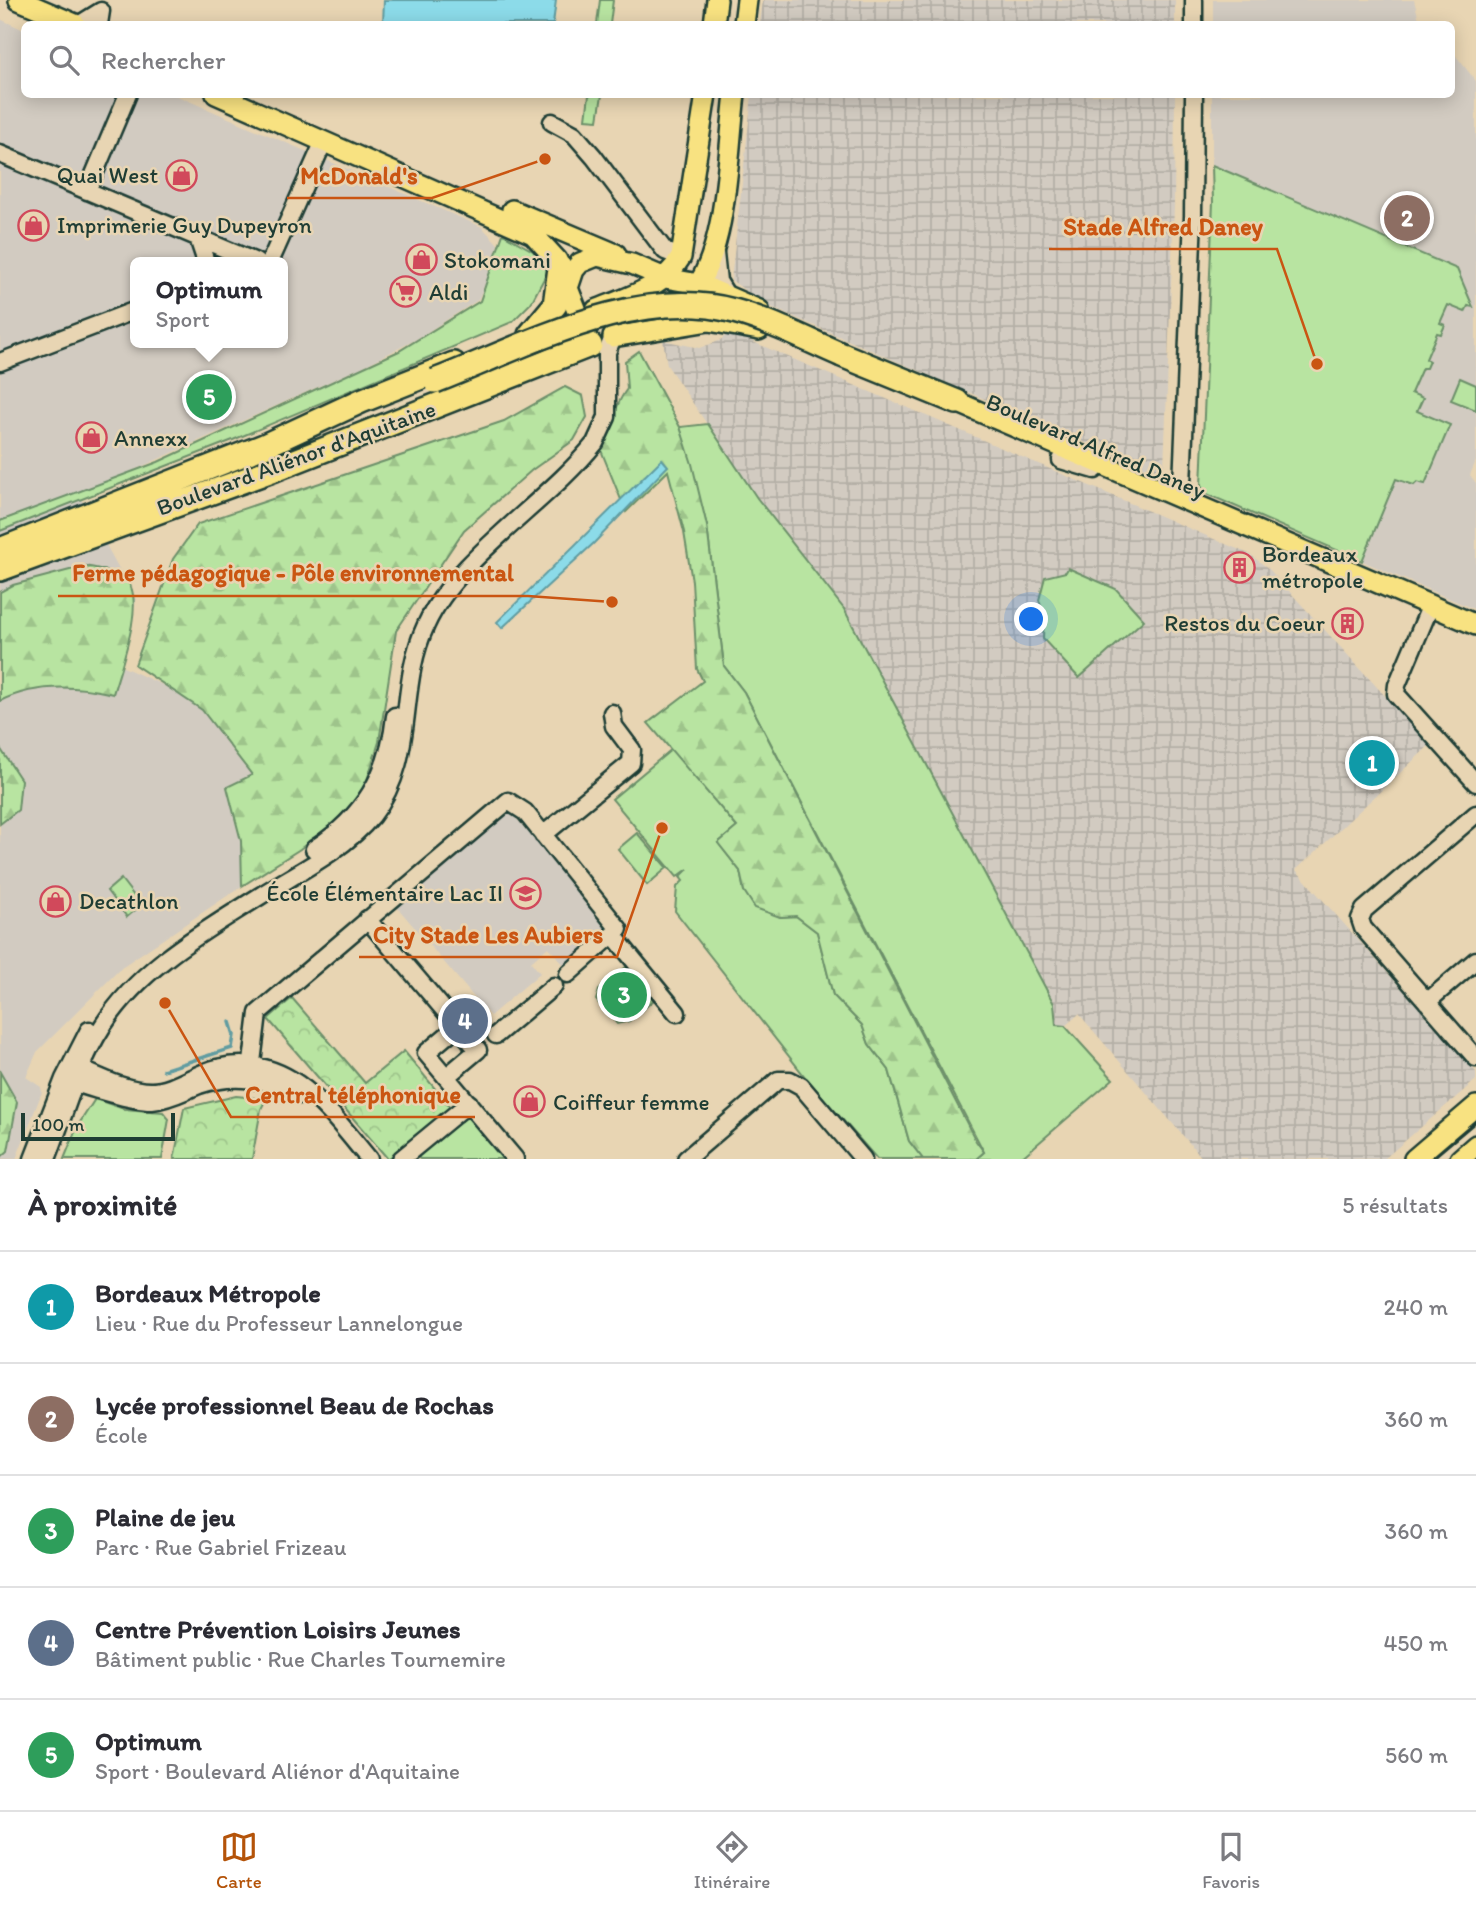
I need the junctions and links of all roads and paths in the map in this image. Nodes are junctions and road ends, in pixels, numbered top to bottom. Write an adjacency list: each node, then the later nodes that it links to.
1 (19, 0): 8 (main road)
2 (718, 0): 10 (main road)
3 (747, 0): 11 (main road)
4 (1194, 0): 12 (street)
5 (0, 2): 7 (main road)
6 (102, 12): 9 (street)
7 (46, 21)
8 (71, 21)
9 (84, 21)
10 (714, 21)
11 (744, 21)
12 (1194, 21)
13 (126, 98): 22 (street)
14 (225, 98): 20 (main road)
15 (249, 98): 29 (main road)
16 (705, 98): 28 (main road)
17 (734, 98): 24 (main road)
18 (1194, 98): 41 (street)
19 (552, 122): 28 (street)
20 (324, 141): 27 (street); 30 (main road)
21 (0, 154): 22 (street)
22 (86, 191): 23 (street)
23 (198, 237): 25 (street); 26 (street)
24 (715, 253): 32 (main road); 33 (street)
25 (204, 257)
26 (244, 257)
27 (272, 257)
28 (681, 257): 31 (main road)
29 (632, 264): 30 (main road); 31 (main road, Boulevard Alfred Daney)
30 (564, 278): 35 (main road); 36 (highway)
31 (665, 278): 32 (main road, Boulevard Alfred Daney); 35 (main road); 37 (main road)
32 (699, 284): 33 (main road, Boulevard Alfred Daney); 37 (main road)
33 (734, 299): 39 (main road, Boulevard Alfred Daney)
34 (130, 312): 38 (street)
35 (579, 316): 36 (highway, Boulevard Aliénor d'Aquitaine); 37 (main road)
36 (530, 335): 40 (highway, Boulevard Aliénor d'Aquitaine)
37 (601, 348): 41 (main road, Boulevard Alfred Daney); 43 (highway, Boulevard Aliénor d'Aquitaine); 63 (street)
38 (0, 362)
39 (957, 402): 40 (highway, bridge); 41 (main road, Boulevard Alfred Daney)
40 (289, 436): 42 (highway, Boulevard Aliénor d'Aquitaine)
41 (1184, 505): 44 (main road, Boulevard Alfred Daney); 45 (main road, Boulevard Alfred Daney)
42 (0, 550)
43 (0, 569)
44 (1427, 614): 46 (main road, Boulevard Alfred Daney); 48 (street)
45 (1476, 625)
46 (1476, 635)
47 (612, 713): 50 (street)
48 (1476, 783)
49 (1476, 814): 57 (street)
50 (543, 835): 51 (street); 52 (street)
51 (368, 919): 59 (street); 62 (street)
52 (614, 936): 55 (street); 58 (street)
53 (1476, 960): 57 (street)
54 (1476, 973): 57 (street)
55 (568, 974)
56 (554, 986): 60 (street)
57 (1431, 1005): 61 (street)
58 (677, 1013)
59 (458, 1026): 64 (street); 64 (street)
60 (496, 1035)
61 (1476, 1058)
62 (251, 1072): 63 (street); 70 (street)
63 (74, 1074): 68 (street); 69 (street)
64 (446, 1077): 65 (street)
65 (469, 1103): 71 (street); 72 (street)
66 (1476, 1106): 75 (main road)
67 (1476, 1145): 76 (main road)
68 (33, 1159)
69 (47, 1159)
70 (369, 1159)
71 (401, 1159)
72 (515, 1159)
73 (686, 1159): 74 (street)
74 (863, 1159)
75 (1413, 1159)
76 (1460, 1159)

